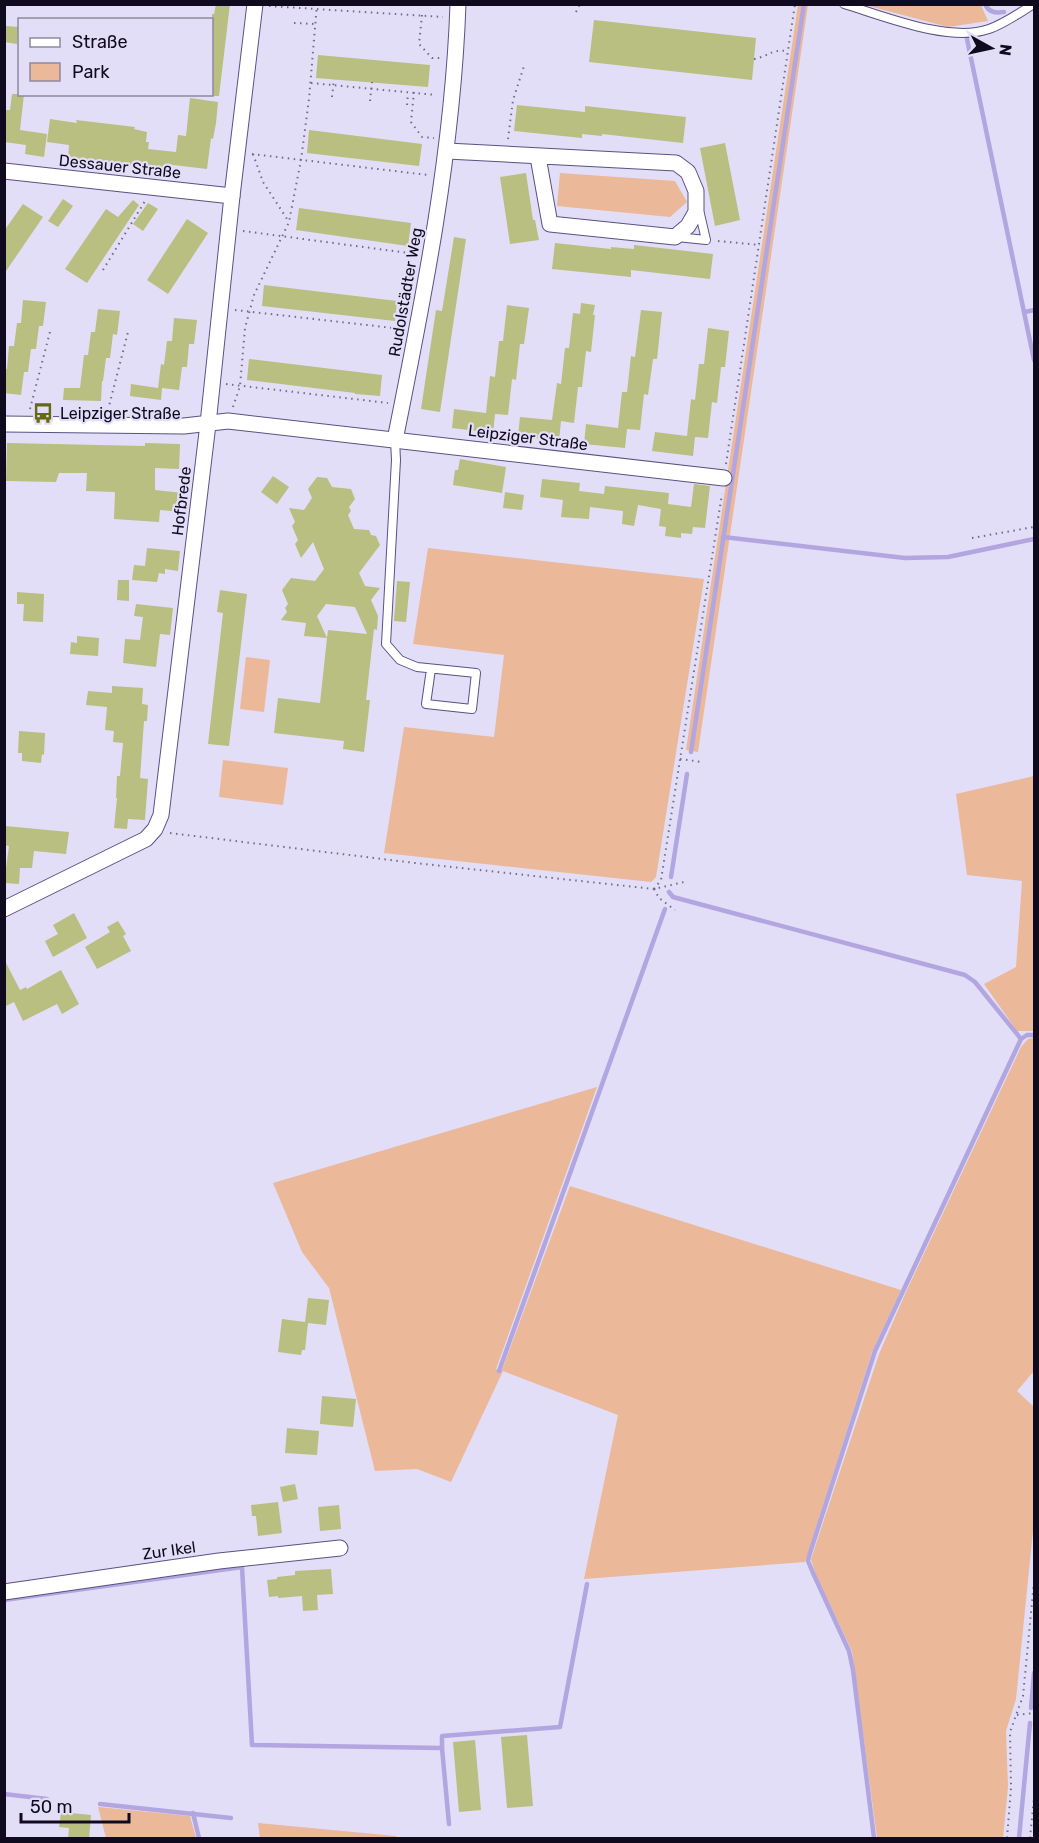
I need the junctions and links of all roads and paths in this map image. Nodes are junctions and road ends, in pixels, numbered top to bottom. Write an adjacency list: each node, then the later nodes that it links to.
1 (580, 4): 8 (path)
2 (795, 4): 12 (path)
3 (844, 4): 4 (lane)
4 (1034, 4)
5 (255, 5): 6 (path); 29 (street, Hofbrede)
6 (316, 6): 9 (path); 11 (path)
7 (458, 11): 9 (path); 13 (street, Rudolstädter Weg)
8 (576, 12)
9 (422, 15): 13 (path)
10 (294, 23): 11 (path)
11 (315, 24): 18 (path)
12 (788, 51): 14 (path); 44 (path)
13 (454, 59): 24 (street, Rudolstädter Weg)
14 (754, 59)
15 (524, 66): 31 (path)
16 (334, 79): 19 (path)
17 (372, 82): 21 (path)
18 (310, 83): 19 (path); 33 (path)
19 (333, 85): 21 (path); 25 (path)
20 (411, 86): 22 (path)
21 (371, 88): 22 (path); 26 (path)
22 (409, 92): 23 (path); 27 (path)
23 (414, 92): 24 (path); 28 (path)
24 (451, 96): 28 (street, Rudolstädter Weg)
25 (332, 97)
26 (370, 102)
27 (407, 105)
28 (447, 145): 31 (street); 35 (street, Rudolstädter Weg)
29 (237, 152): 30 (path); 37 (street, Hofbrede)
30 (253, 154): 33 (path); 39 (path)
31 (507, 154): 32 (street)
32 (538, 157): 38 (street); 42 (street)
33 (301, 160): 35 (path); 39 (path)
34 (4, 171): 36 (street, Dessauer Straße)
35 (442, 177): 45 (street, Rudolstädter Weg)
36 (147, 188): 37 (street, Dessauer Straße); 46 (path)
37 (232, 196): 58 (street, Hofbrede)
38 (696, 212): 42 (street); 43 (lane)
39 (289, 222): 41 (path)
40 (243, 231): 41 (path)
41 (282, 237): 45 (path); 48 (path)
42 (675, 237): 43 (lane)
43 (706, 240): 44 (path)
44 (760, 245): 61 (path)
45 (430, 256): 50 (street, Rudolstädter Weg)
46 (102, 270)
47 (235, 310): 48 (path)
48 (250, 312): 50 (path); 53 (path)
49 (51, 328): 57 (path)
50 (417, 331): 54 (street, Rudolstädter Weg)
51 (128, 332): 59 (path)
52 (227, 384): 53 (path)
53 (240, 386): 54 (path); 55 (path)
54 (402, 405): 60 (street, Rudolstädter Weg)
55 (228, 421): 58 (street, Leipziger Straße); 60 (street, Leipziger Straße)
56 (4, 424): 57 (street, Leipziger Straße)
57 (29, 424): 59 (street, Leipziger Straße)
58 (208, 424): 59 (street, Leipziger Straße); 67 (street, Hofbrede)
59 (106, 425)
60 (395, 440): 61 (street, Leipziger Straße); 64 (lane)
61 (724, 478): 65 (path)
62 (1035, 526): 63 (path)
63 (972, 538)
64 (431, 669): 64 (lane)
65 (680, 759): 66 (path); 69 (path)
66 (702, 762)
67 (155, 829): 69 (path); 70 (street)
68 (684, 882): 69 (path)
69 (654, 889): 71 (path)
70 (4, 909)
71 (675, 910)
72 (340, 1548): 74 (street, Zur Ikel)
73 (1035, 1582): 76 (path)
74 (4, 1592)
75 (1035, 1713): 76 (path)
76 (1017, 1714): 78 (path)
77 (1035, 1798): 79 (path)
78 (1007, 1839)
79 (1030, 1839)

